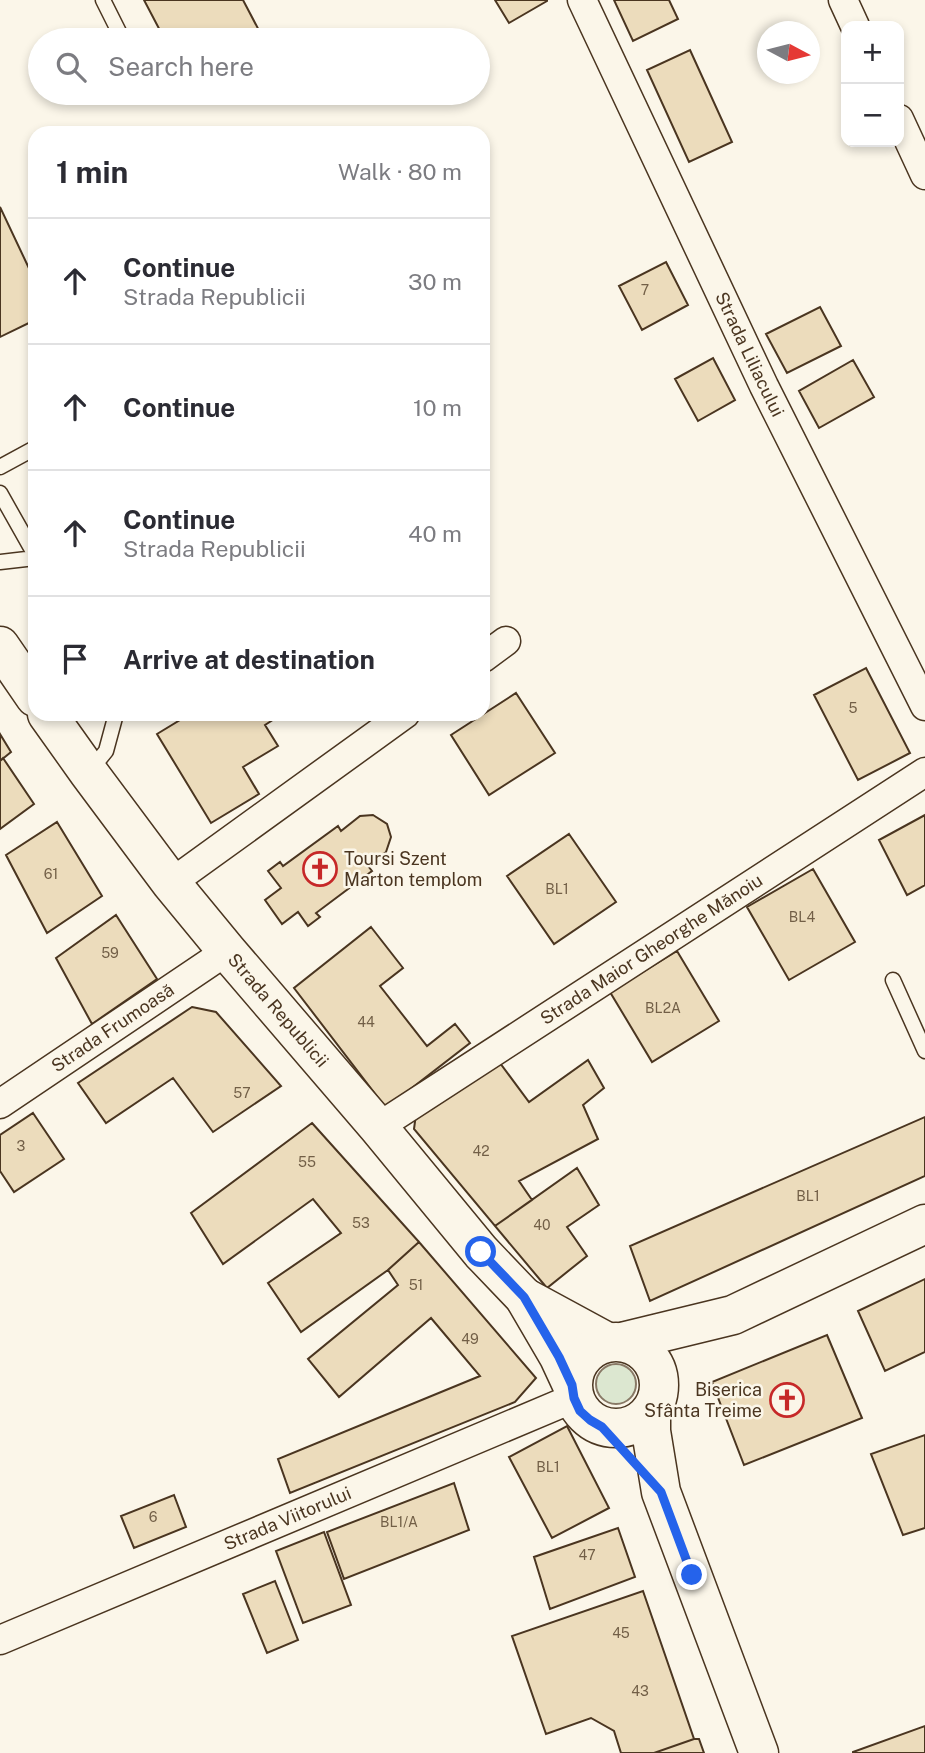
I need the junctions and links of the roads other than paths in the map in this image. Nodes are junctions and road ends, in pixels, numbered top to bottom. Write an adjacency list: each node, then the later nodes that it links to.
1 (103, 0): 5 (lane)
2 (582, 0): 18 (street, Strada Liliacului)
3 (843, 0): 4 (street)
4 (853, 21)
5 (118, 28)
6 (904, 130): 7 (street)
7 (925, 175)
8 (28, 452): 9 (lane)
9 (0, 467)
10 (0, 493): 11 (lane)
11 (28, 544)
12 (28, 558): 13 (lane)
13 (0, 562)
14 (506, 641): 16 (street)
15 (0, 646): 17 (main road)
16 (490, 653)
17 (28, 687)
18 (925, 706)
19 (52, 721): 23 (main road, Strada Republicii)
20 (114, 721): 23 (lane)
21 (395, 721): 24 (street)
22 (925, 772): 29 (street, Strada Maior Gheorghe Mănoiu)
23 (89, 773): 24 (main road, Strada Republicii)
24 (171, 883): 25 (main road, Strada Republicii)
25 (227, 951): 28 (street, Strada Frumoasă); 29 (main road, Strada Republicii)
26 (893, 980): 27 (lane)
27 (925, 1051)
28 (0, 1104)
29 (378, 1127): 31 (main road, Strada Republicii)
30 (925, 1224): 32 (main road)
31 (524, 1297): 33 (main road, Strada Republicii); 34 (main road, Strada Republicii)
32 (733, 1315): 33 (main road); 35 (main road)
33 (615, 1342): 34 (main road); 35 (main road)
34 (573, 1392): 36 (main road); 38 (street, Strada Viitorului)
35 (655, 1398): 36 (main road); 37 (main road)
36 (602, 1427): 37 (main road)
37 (661, 1492): 39 (main road)
38 (0, 1640)
39 (759, 1753)

